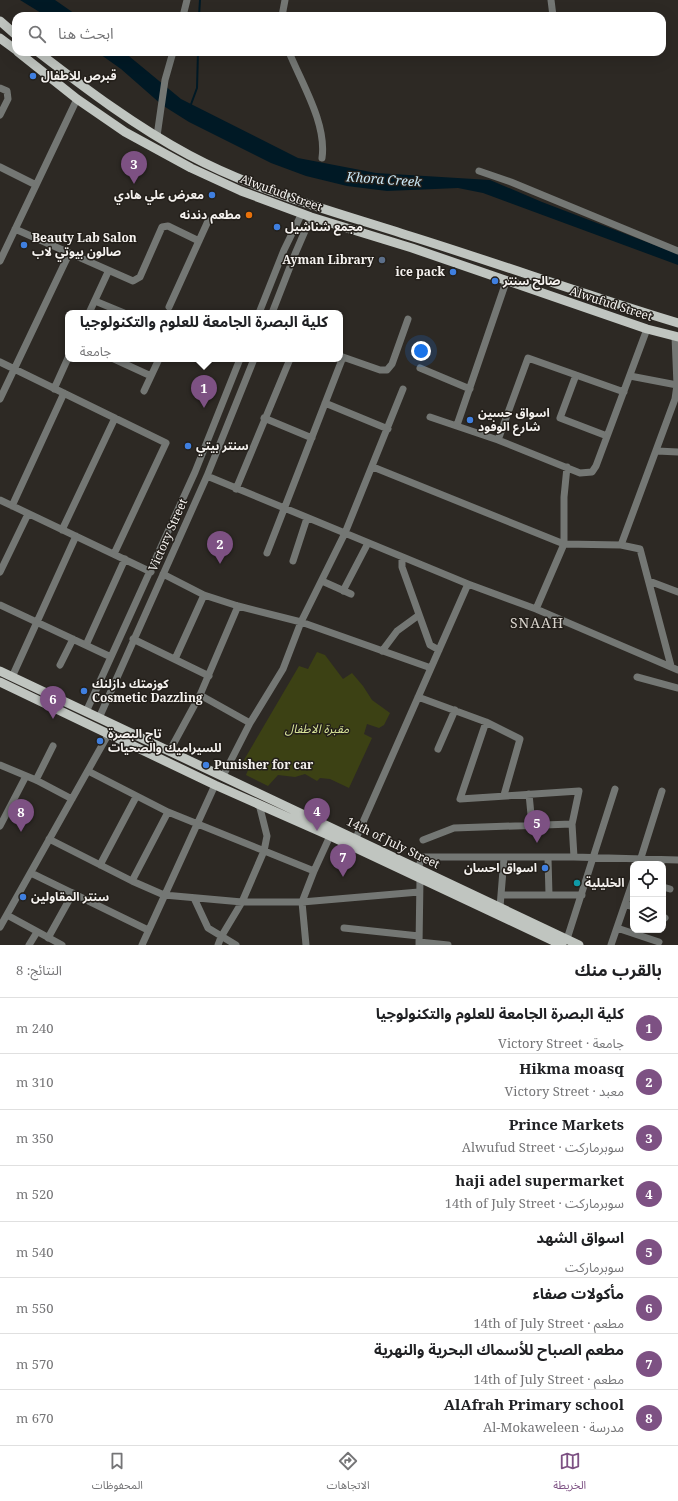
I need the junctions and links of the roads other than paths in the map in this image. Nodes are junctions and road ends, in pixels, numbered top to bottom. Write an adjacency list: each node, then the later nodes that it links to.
1 (187, 0): 4 (street)
2 (285, 0): 5 (street)
3 (551, 0): 6 (street)
4 (184, 12)
5 (283, 12)
6 (552, 12)
7 (0, 21): 8 (main road)
8 (12, 32)
9 (0, 38): 10 (main road, Alwufud Street)
10 (12, 47)
11 (23, 56): 16 (main road, Alwufud Street)
12 (43, 56): 18 (main road, Alwufud Street)
13 (172, 56): 18 (street)
14 (291, 56): 19 (street)
15 (0, 88): 17 (street)
16 (77, 99): 22 (street); 23 (main road, Alwufud Street)
17 (0, 115)
18 (157, 136): 42 (main road, Alwufud Street)
19 (322, 158)
20 (0, 167): 22 (street)
21 (479, 172): 29 (street)
22 (36, 185): 26 (street)
23 (302, 213): 24 (main road, Alwufud Street); 28 (street)
24 (311, 217): 31 (street); 34 (main road, Alwufud Street)
25 (208, 221): 27 (street)
26 (15, 229): 30 (street); 32 (street)
27 (199, 241): 33 (street); 36 (street)
28 (284, 250): 31 (street); 39 (street)
29 (678, 251)
30 (69, 254): 33 (street); 55 (street)
31 (294, 254): 40 (street)
32 (0, 261)
33 (108, 272): 35 (street)
34 (506, 282): 43 (main road, Alwufud Street); 62 (street)
35 (95, 301): 37 (street); 38 (street)
36 (168, 307)
37 (90, 310)
38 (117, 310)
39 (260, 310)
40 (273, 310)
41 (408, 319): 45 (street)
42 (678, 323)
43 (647, 329): 44 (main road, Alwufud Street); 58 (street)
44 (677, 336): 59 (street)
45 (343, 357)
46 (0, 362): 55 (street)
47 (66, 362): 60 (street)
48 (121, 362): 57 (street)
49 (158, 362): 57 (street)
50 (239, 362): 99 (street, Victory Street)
51 (253, 362): 80 (street, Victory Street)
52 (289, 362): 70 (street)
53 (339, 362): 67 (street)
54 (420, 368): 62 (street)
55 (14, 369): 60 (street); 66 (street)
56 (576, 375): 64 (street); 73 (street); 75 (street)
57 (151, 376): 63 (street)
58 (630, 376): 59 (street); 64 (street)
59 (678, 385): 76 (street)
60 (54, 389): 65 (street)
61 (403, 389): 72 (street)
62 (470, 389): 71 (street)
63 (144, 391)
64 (624, 392): 73 (street)
65 (64, 393): 69 (street); 83 (street)
66 (0, 399)
67 (325, 403): 72 (street); 74 (street)
68 (430, 417): 71 (street)
69 (116, 418): 87 (street); 94 (street)
70 (264, 418): 74 (street); 81 (street)
71 (457, 425): 75 (street)
72 (388, 429): 78 (street)
73 (608, 436): 79 (street)
74 (312, 438): 84 (street)
75 (498, 440): 79 (street)
76 (657, 451): 77 (street); 92 (street)
77 (678, 452)
78 (373, 467): 88 (street); 91 (street)
79 (567, 467): 91 (street)
80 (207, 476): 81 (street); 100 (street, Victory Street)
81 (236, 488): 84 (street)
82 (0, 500): 83 (street)
83 (12, 506): 85 (street)
84 (284, 508): 86 (street); 93 (street)
85 (28, 514): 87 (street); 98 (street)
86 (307, 518): 88 (street); 97 (street)
87 (62, 530): 89 (street)
88 (345, 534): 90 (street); 101 (street)
89 (76, 536): 94 (street); 112 (street)
90 (368, 543): 95 (street); 104 (street)
91 (564, 544): 92 (street); 110 (street)
92 (621, 545): 102 (street)
93 (267, 553)
94 (114, 554): 96 (street)
95 (402, 557): 103 (street); 111 (street)
96 (125, 559): 99 (street); 116 (street)
97 (293, 561)
98 (0, 572)
99 (151, 572): 119 (street, Victory Street)
100 (163, 574): 107 (street); 115 (street, Victory Street)
101 (322, 581): 104 (street); 113 (street)
102 (649, 581): 105 (street); 122 (street)
103 (468, 584): 110 (street); 117 (street)
104 (344, 590): 106 (street)
105 (678, 592)
106 (351, 594)
107 (204, 595): 109 (street); 120 (street)
108 (0, 605): 112 (street)
109 (238, 606): 113 (street); 126 (street)
110 (536, 609): 122 (street)
111 (419, 615): 117 (street); 118 (street)
112 (38, 622): 114 (street); 127 (street)
113 (301, 622): 118 (street); 139 (street)
114 (73, 639): 116 (street); 121 (street)
115 (133, 639): 120 (street); 131 (street, Victory Street)
116 (86, 645): 119 (street)
117 (439, 650): 123 (street)
118 (382, 651): 123 (street)
119 (112, 657): 129 (street, Victory Street)
120 (175, 659): 126 (street)
121 (60, 665)
122 (671, 666): 124 (street)
123 (431, 668): 134 (street)
124 (678, 670)
125 (0, 672): 127 (main road, 14th of July Street)
126 (209, 676): 133 (street)
127 (12, 677): 136 (main road, 14th of July Street)
128 (637, 677): 132 (street)
129 (101, 680): 131 (street); 136 (street, Victory Street)
130 (0, 683): 140 (main road, 14th of July Street)
131 (113, 685): 137 (street, Victory Street)
132 (678, 688)
133 (200, 695): 139 (street); 143 (street)
134 (418, 697): 135 (street); 163 (street)
135 (455, 710): 138 (street); 142 (street)
136 (86, 712): 137 (main road, 14th of July Street)
137 (99, 718): 143 (main road, 14th of July Street)
138 (486, 722): 153 (street); 153 (street)
139 (250, 723): 147 (street)
140 (109, 733): 145 (street); 149 (main road, 14th of July Street)
141 (53, 746): 148 (street)
142 (438, 749)
143 (170, 752): 147 (main road, 14th of July Street)
144 (0, 765): 146 (street)
145 (88, 771): 154 (street); 155 (street)
146 (26, 776): 148 (street); 161 (street)
147 (223, 776): 163 (main road, 14th of July Street)
148 (36, 780): 155 (street)
149 (216, 785): 156 (main road, 14th of July Street); 158 (street)
150 (615, 789): 170 (street)
151 (662, 791): 173 (street)
152 (529, 794): 153 (street); 159 (street); 160 (street)
153 (504, 795)
154 (136, 797): 157 (street); 175 (street)
155 (72, 799): 164 (street)
156 (259, 804): 162 (main road, 14th of July Street); 166 (street)
157 (168, 812): 158 (street); 180 (street)
158 (198, 824): 166 (street); 185 (street)
159 (572, 824): 160 (street); 167 (street)
160 (532, 825): 165 (street)
161 (0, 826)
162 (330, 836): 177 (street); 179 (main road, 14th of July Street)
163 (356, 838): 176 (main road, 14th of July Street)
164 (49, 839): 175 (street); 178 (street)
165 (423, 840)
166 (264, 851): 177 (street); 189 (street)
167 (574, 857): 169 (street); 170 (street)
168 (504, 858): 169 (street); 176 (street); 186 (street)
169 (548, 858): 187 (street)
170 (593, 859): 172 (street); 184 (street)
171 (678, 860): 174 (street)
172 (630, 861)
173 (639, 861)
174 (658, 861)
175 (100, 865): 180 (street)
176 (418, 869): 193 (main road, 14th of July Street)
177 (314, 871): 190 (street)
178 (31, 873): 183 (street); 194 (street)
179 (420, 879): 182 (street); 205 (main road, 14th of July Street)
180 (132, 881): 185 (street)
181 (630, 890): 191 (street)
182 (419, 892): 190 (street); 202 (street)
183 (73, 893): 198 (street); 201 (street)
184 (582, 894): 187 (street); 203 (street)
185 (164, 895): 188 (street); 198 (street)
186 (501, 895): 187 (street); 193 (street)
187 (549, 895)
188 (194, 898): 189 (street); 200 (street)
189 (242, 902): 190 (street); 200 (street)
190 (302, 902): 211 (street)
191 (625, 904): 192 (street); 197 (street)
192 (630, 906)
193 (500, 907): 203 (main road, 14th of July Street)
194 (7, 915): 195 (street); 199 (street)
195 (0, 927)
196 (344, 928): 202 (street)
197 (617, 928): 204 (street); 214 (street)
198 (148, 930): 208 (street)
199 (36, 932): 201 (street); 206 (street)
200 (221, 937): 209 (street); 210 (street)
201 (48, 938): 207 (street)
202 (419, 941): 212 (street)
203 (565, 942): 205 (main road, 14th of July Street); 213 (main road, 14th of July Street)
204 (659, 942)
205 (551, 943)
206 (29, 945)
207 (62, 945)
208 (142, 945)
209 (218, 945)
210 (236, 945)
211 (306, 945)
212 (448, 945)
213 (579, 945)
214 (611, 945)

